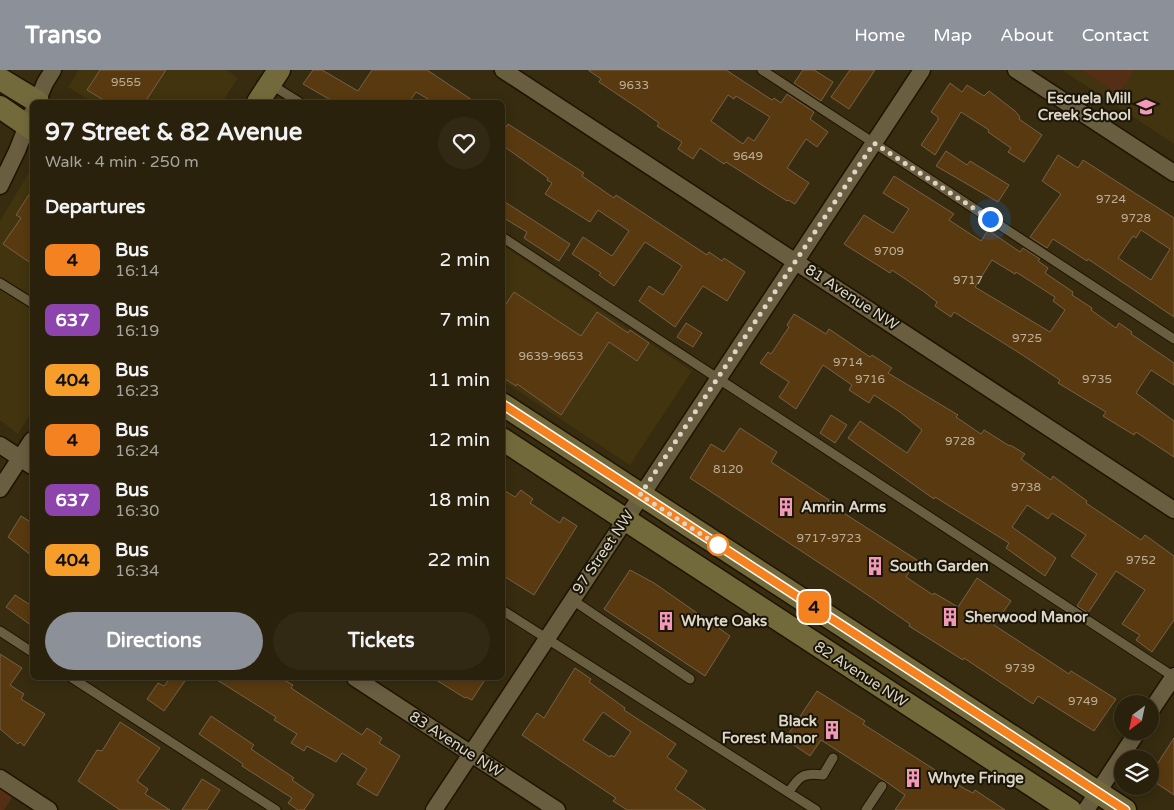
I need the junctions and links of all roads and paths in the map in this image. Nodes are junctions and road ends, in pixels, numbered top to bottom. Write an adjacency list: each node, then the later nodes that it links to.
1 (53, 70): 8 (street)
2 (503, 70): 19 (street, 81 Avenue NW)
3 (762, 70): 15 (lane)
4 (922, 70): 15 (street, 97 Street NW)
5 (1016, 70): 16 (street)
6 (275, 77): 9 (main road); 10 (lane)
7 (0, 79): 12 (main road)
8 (38, 100)
9 (259, 100)
10 (298, 100)
11 (0, 107): 13 (main road)
12 (30, 109)
13 (30, 112)
14 (30, 122): 17 (street)
15 (874, 143): 19 (street, 97 Street NW); 22 (lane)
16 (1174, 173)
17 (0, 186)
18 (505, 239): 23 (lane)
19 (797, 260): 23 (street, 97 Street NW); 31 (street, 81 Avenue NW)
20 (0, 283): 21 (lane)
21 (30, 302)
22 (1174, 339)
23 (718, 379): 30 (street, 97 Street NW); 38 (lane)
24 (505, 406): 30 (main road, 82 Avenue NW)
25 (505, 442): 32 (main road, 82 Avenue NW)
26 (0, 445): 28 (street)
27 (30, 449): 28 (street)
28 (27, 462): 29 (street)
29 (0, 489)
30 (640, 495): 32 (street, 97 Street NW); 49 (main road, 82 Avenue NW)
31 (1174, 510)
32 (625, 519): 33 (street, 97 Street NW); 56 (main road, 82 Avenue NW)
33 (571, 599): 36 (street, 97 Street NW); 39 (lane)
34 (505, 612): 36 (lane)
35 (0, 631): 37 (lane)
36 (546, 638): 44 (street, 97 Street NW); 48 (lane)
37 (30, 651)
38 (1174, 676): 42 (street)
39 (690, 679)
40 (75, 680): 51 (lane)
41 (358, 680): 44 (street, 83 Avenue NW)
42 (1159, 698)
43 (1132, 740): 49 (street)
44 (471, 754): 52 (street, 97 Street NW); 53 (street, 83 Avenue NW)
45 (833, 758): 48 (lane)
46 (0, 778): 50 (street)
47 (882, 786): 55 (lane)
48 (789, 792): 54 (lane)
49 (1092, 801): 57 (main road, 82 Avenue NW)
50 (49, 810)
51 (276, 810)
52 (434, 810)
53 (557, 810)
54 (816, 810)
55 (866, 810)
56 (1070, 810)
57 (1125, 810)

